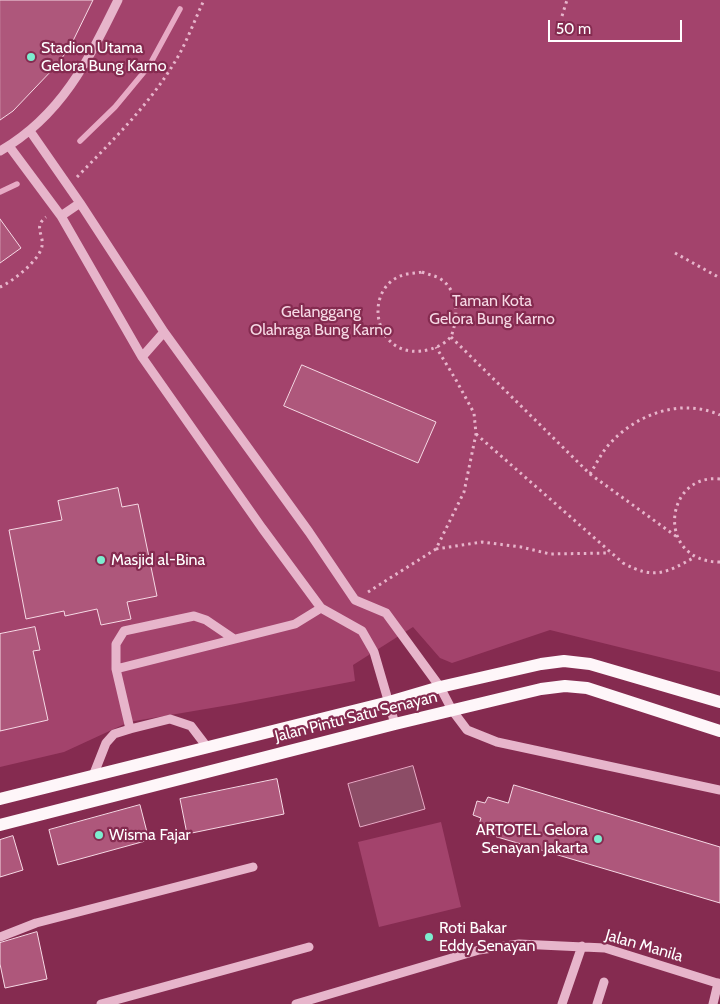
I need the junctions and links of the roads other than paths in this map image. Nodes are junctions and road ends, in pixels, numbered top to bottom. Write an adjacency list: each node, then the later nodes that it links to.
1 (118, 0): 2 (street)
2 (30, 130): 3 (street); 5 (street)
3 (9, 146): 4 (street); 6 (street)
4 (0, 151)
5 (80, 203): 6 (street); 7 (street)
6 (61, 216): 8 (street)
7 (164, 332): 8 (street); 12 (street)
8 (142, 357): 9 (street)
9 (321, 608): 10 (street); 13 (street)
10 (234, 639): 11 (street); 11 (street)
11 (116, 668): 17 (street)
12 (440, 687): 13 (main road, Jalan Pintu Satu Senayan); 14 (main road, Jalan Pintu Satu Senayan); 15 (street)
13 (389, 702): 16 (street); 19 (main road, Jalan Pintu Satu Senayan)
14 (720, 702)
15 (452, 710): 16 (main road, Jalan Pintu Satu Senayan); 18 (main road, Jalan Pintu Satu Senayan); 21 (street)
16 (395, 724): 23 (main road, Jalan Pintu Satu Senayan)
17 (130, 728): 19 (street); 20 (street)
18 (720, 730)
19 (208, 747): 20 (main road, Jalan Pintu Satu Senayan)
20 (93, 776): 22 (main road, Jalan Pintu Satu Senayan)
21 (720, 790)
22 (0, 799)
23 (0, 825)
24 (254, 867): 25 (street)
25 (0, 937)
26 (582, 946): 29 (street, Jalan Manila); 30 (street, Jalan Manila); 33 (street)
27 (308, 947): 31 (street)
28 (604, 982): 34 (street)
29 (719, 984): 35 (street)
30 (328, 1000): 32 (street, Jalan Manila)
31 (101, 1004)
32 (296, 1004)
33 (562, 1004)
34 (597, 1004)
35 (713, 1004)

